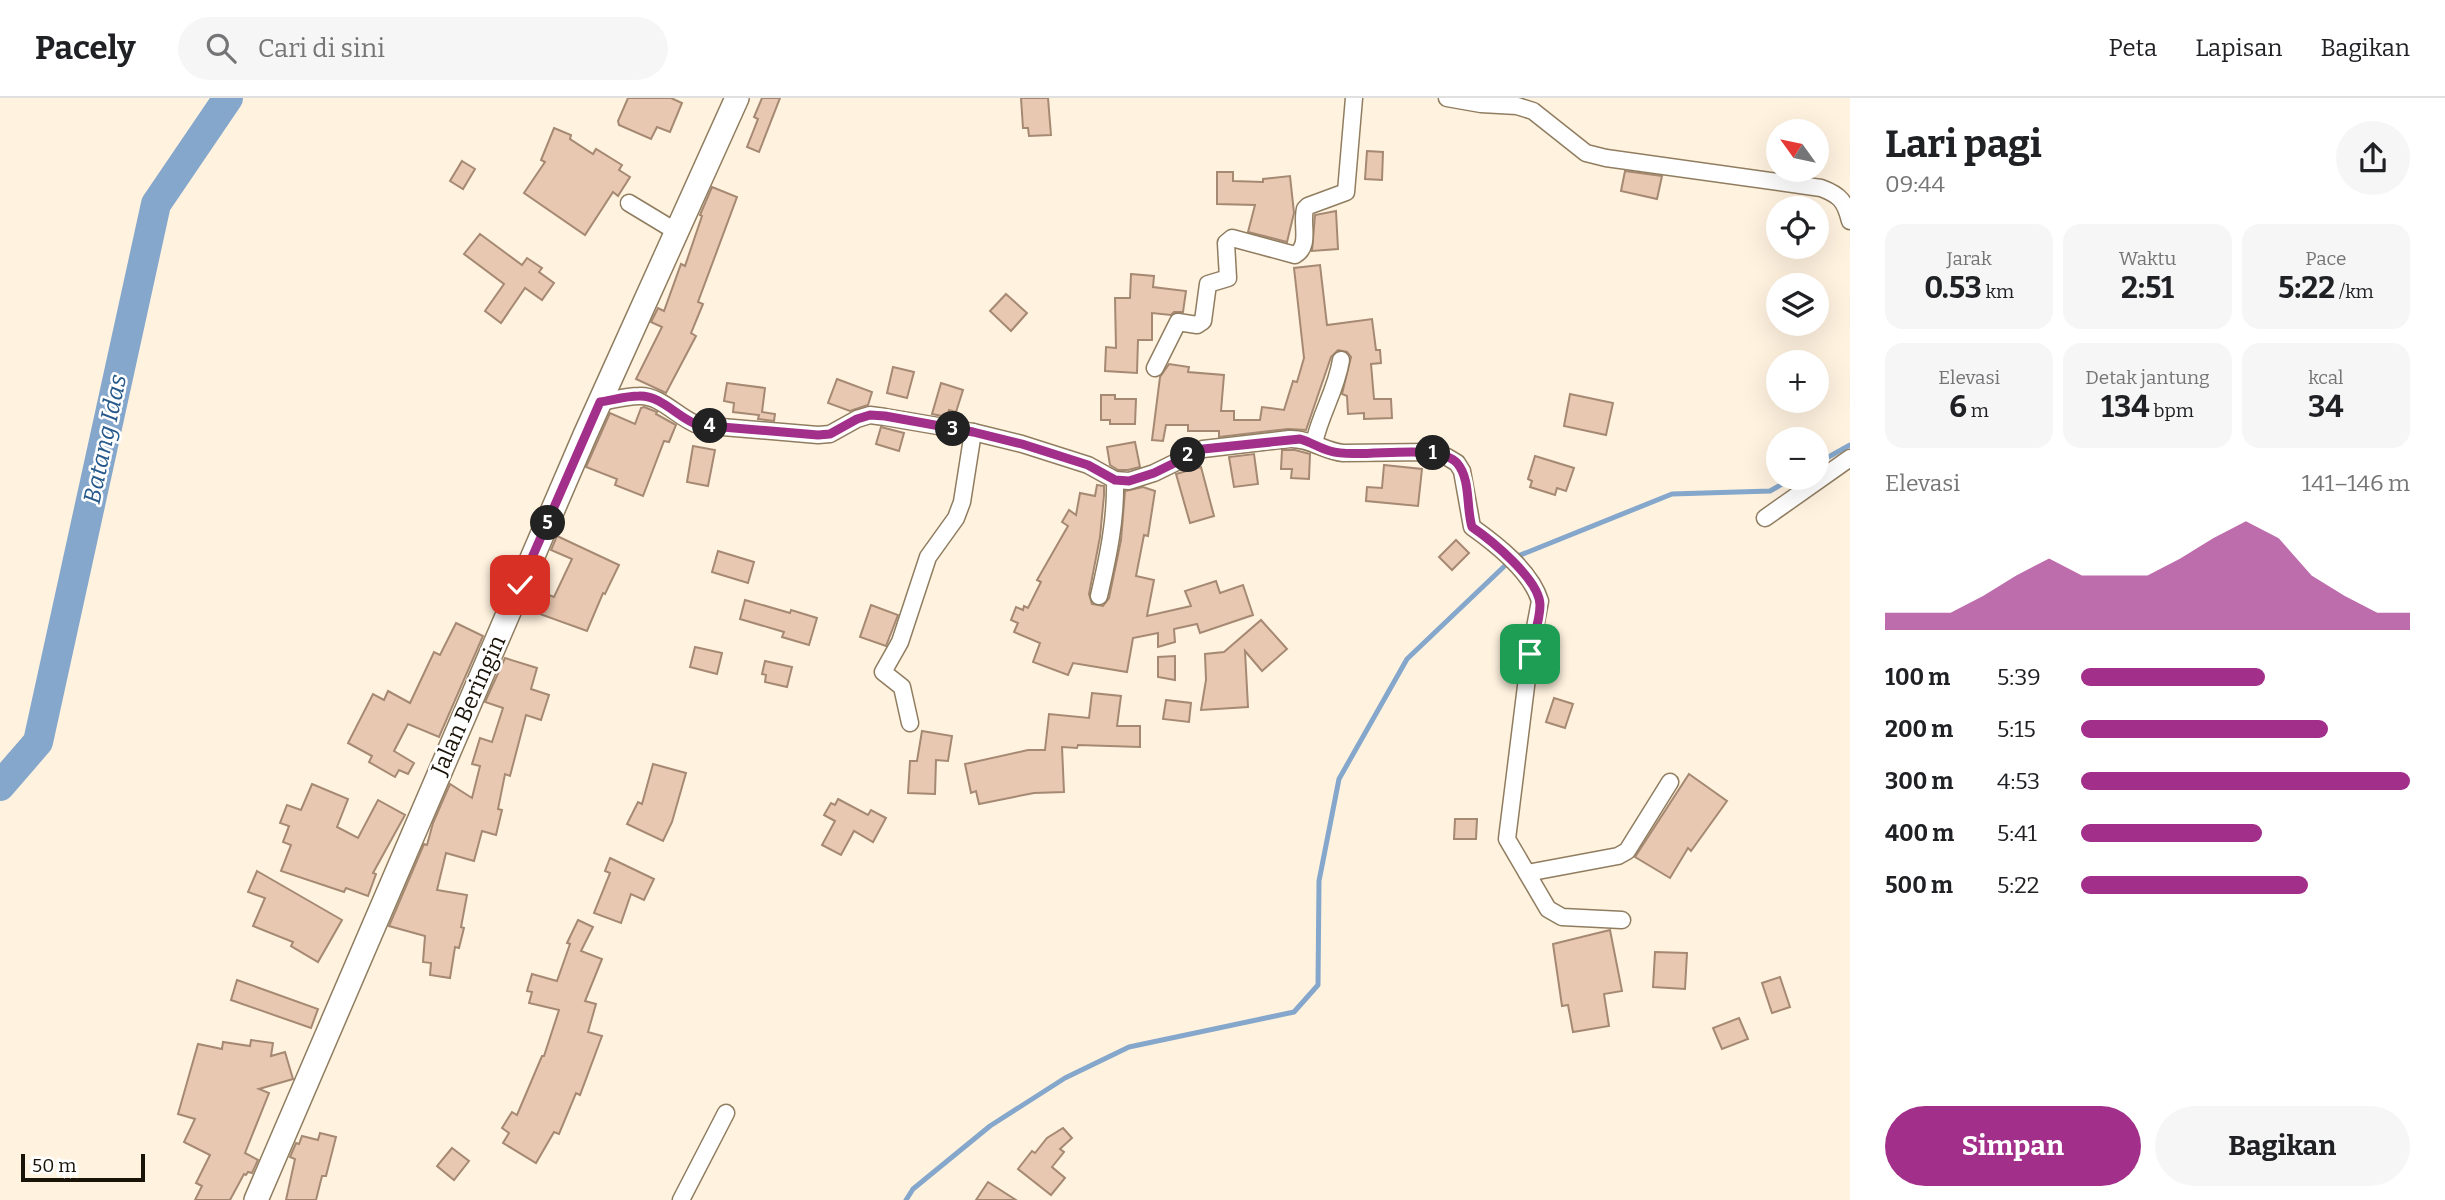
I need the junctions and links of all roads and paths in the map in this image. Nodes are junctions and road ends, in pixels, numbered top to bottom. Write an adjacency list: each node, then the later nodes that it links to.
1 (737, 98): 6 (street, Jalan Beringin)
2 (1354, 98): 8 (street)
3 (1447, 98): 5 (street)
4 (629, 203): 6 (street)
5 (1850, 221)
6 (677, 232): 9 (street, Jalan Beringin)
7 (1341, 360): 11 (street)
8 (1156, 368)
9 (600, 402): 10 (street); 21 (street, Jalan Beringin)
10 (973, 432): 13 (street); 16 (street)
11 (1314, 443): 13 (street); 18 (street)
12 (1850, 457): 14 (street)
13 (1115, 480): 15 (street)
14 (1765, 518)
15 (1099, 596)
16 (910, 723)
17 (1670, 782): 18 (street)
18 (1527, 873): 19 (street)
19 (1622, 920)
20 (726, 1113): 22 (street)
21 (256, 1200)
22 (681, 1200)

